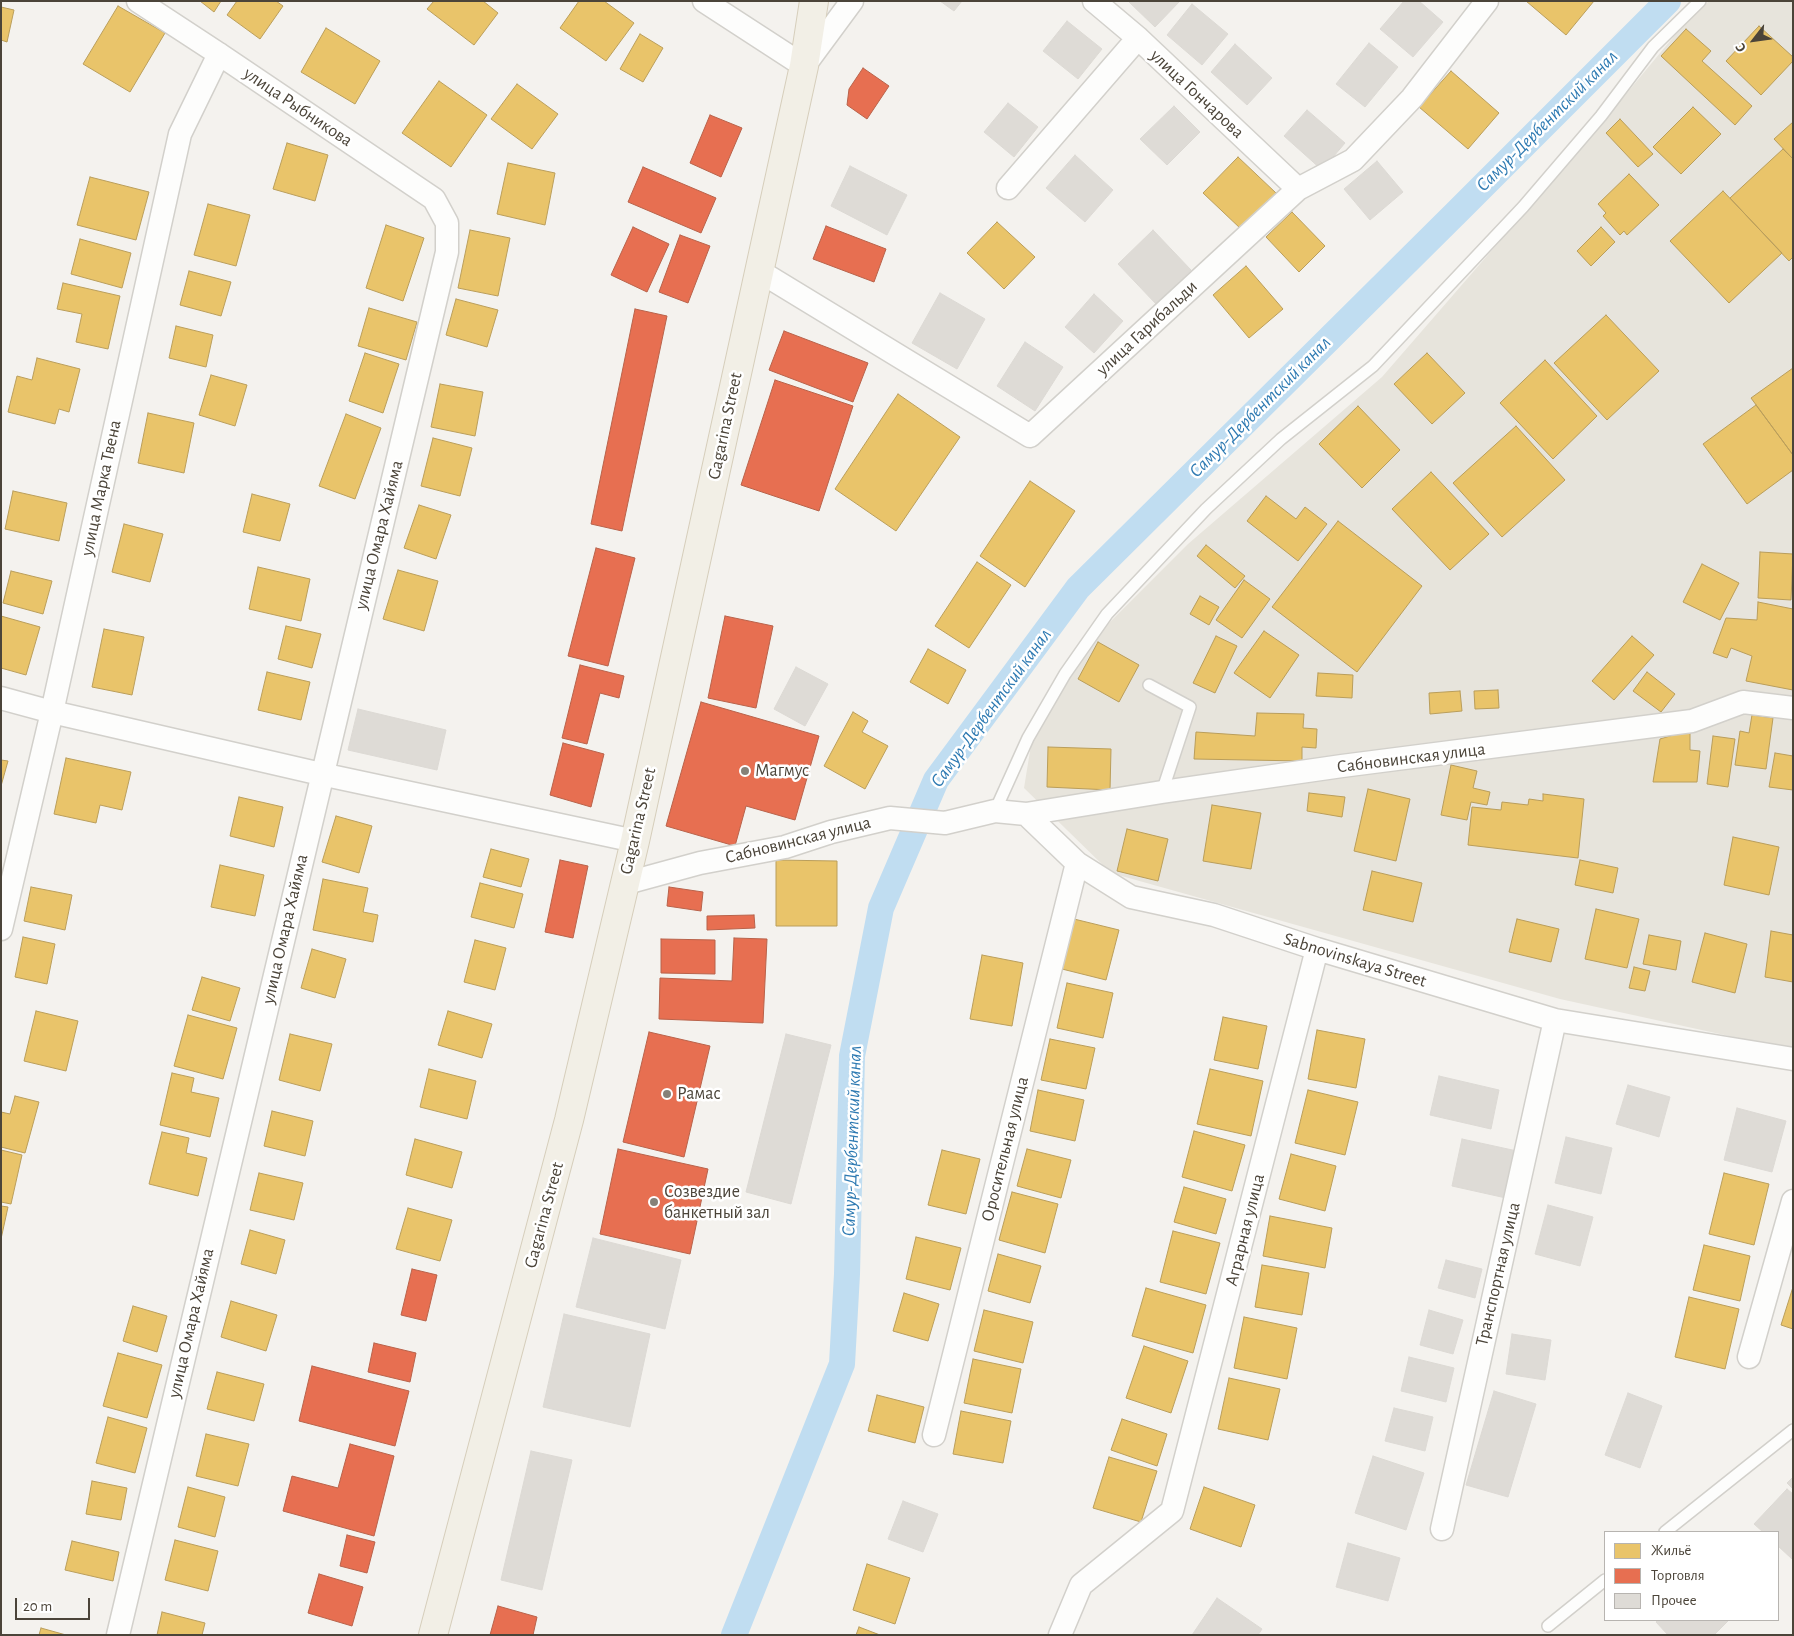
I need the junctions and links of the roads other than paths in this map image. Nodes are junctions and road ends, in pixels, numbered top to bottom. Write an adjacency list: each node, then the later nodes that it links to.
1 (138, 1): 9 (street, улица Рыбникова)
2 (704, 1): 10 (street)
3 (814, 1): 10 (main road, Gagarina Street)
4 (852, 1): 10 (street)
5 (1094, 1): 8 (street, улица Гончарова)
6 (1488, 1): 12 (street, улица Гарибальди)
7 (1700, 1): 21 (lane)
8 (1138, 38): 11 (street); 12 (street, улица Гончарова)
9 (219, 54): 13 (street, улица Рыбникова); 18 (street, улица Марка Твена)
10 (804, 66): 14 (main road, Gagarina Street)
11 (1008, 188)
12 (1298, 189): 14 (street, улица Гарибальди)
13 (447, 223): 19 (street, улица Омара Хайяма)
14 (759, 271): 23 (main road, Gagarina Street)
15 (1149, 685): 20 (lane)
16 (1, 698): 18 (street)
17 (1793, 708): 20 (street, Сабновинская улица)
18 (52, 712): 19 (street); 26 (street, улица Марка Твена)
19 (321, 774): 23 (street); 38 (street, улица Омара Хайяма)
20 (1162, 792): 22 (street, Сабновинская улица)
21 (995, 811): 22 (street); 25 (street, Сабновинская улица)
22 (1026, 814): 24 (street, Sabnovinskaya Street)
23 (635, 841): 25 (main road, Gagarina Street)
24 (1077, 863): 27 (street, Sabnovinskaya Street); 33 (street, Оросительная улица)
25 (623, 884): 39 (main road, Gagarina Street)
26 (1, 929)
27 (1317, 949): 28 (street, Sabnovinskaya Street); 40 (street, Аграрная улица)
28 (1555, 1020): 29 (street, Sabnovinskaya Street); 34 (street, Транспортная улица)
29 (1793, 1059)
30 (1793, 1201): 31 (street)
31 (1748, 1357)
32 (1793, 1430): 35 (lane)
33 (934, 1435)
34 (1442, 1528)
35 (1666, 1531)
36 (1604, 1581): 37 (lane)
37 (1548, 1626)
38 (118, 1635)
39 (433, 1635)
40 (1060, 1635)

